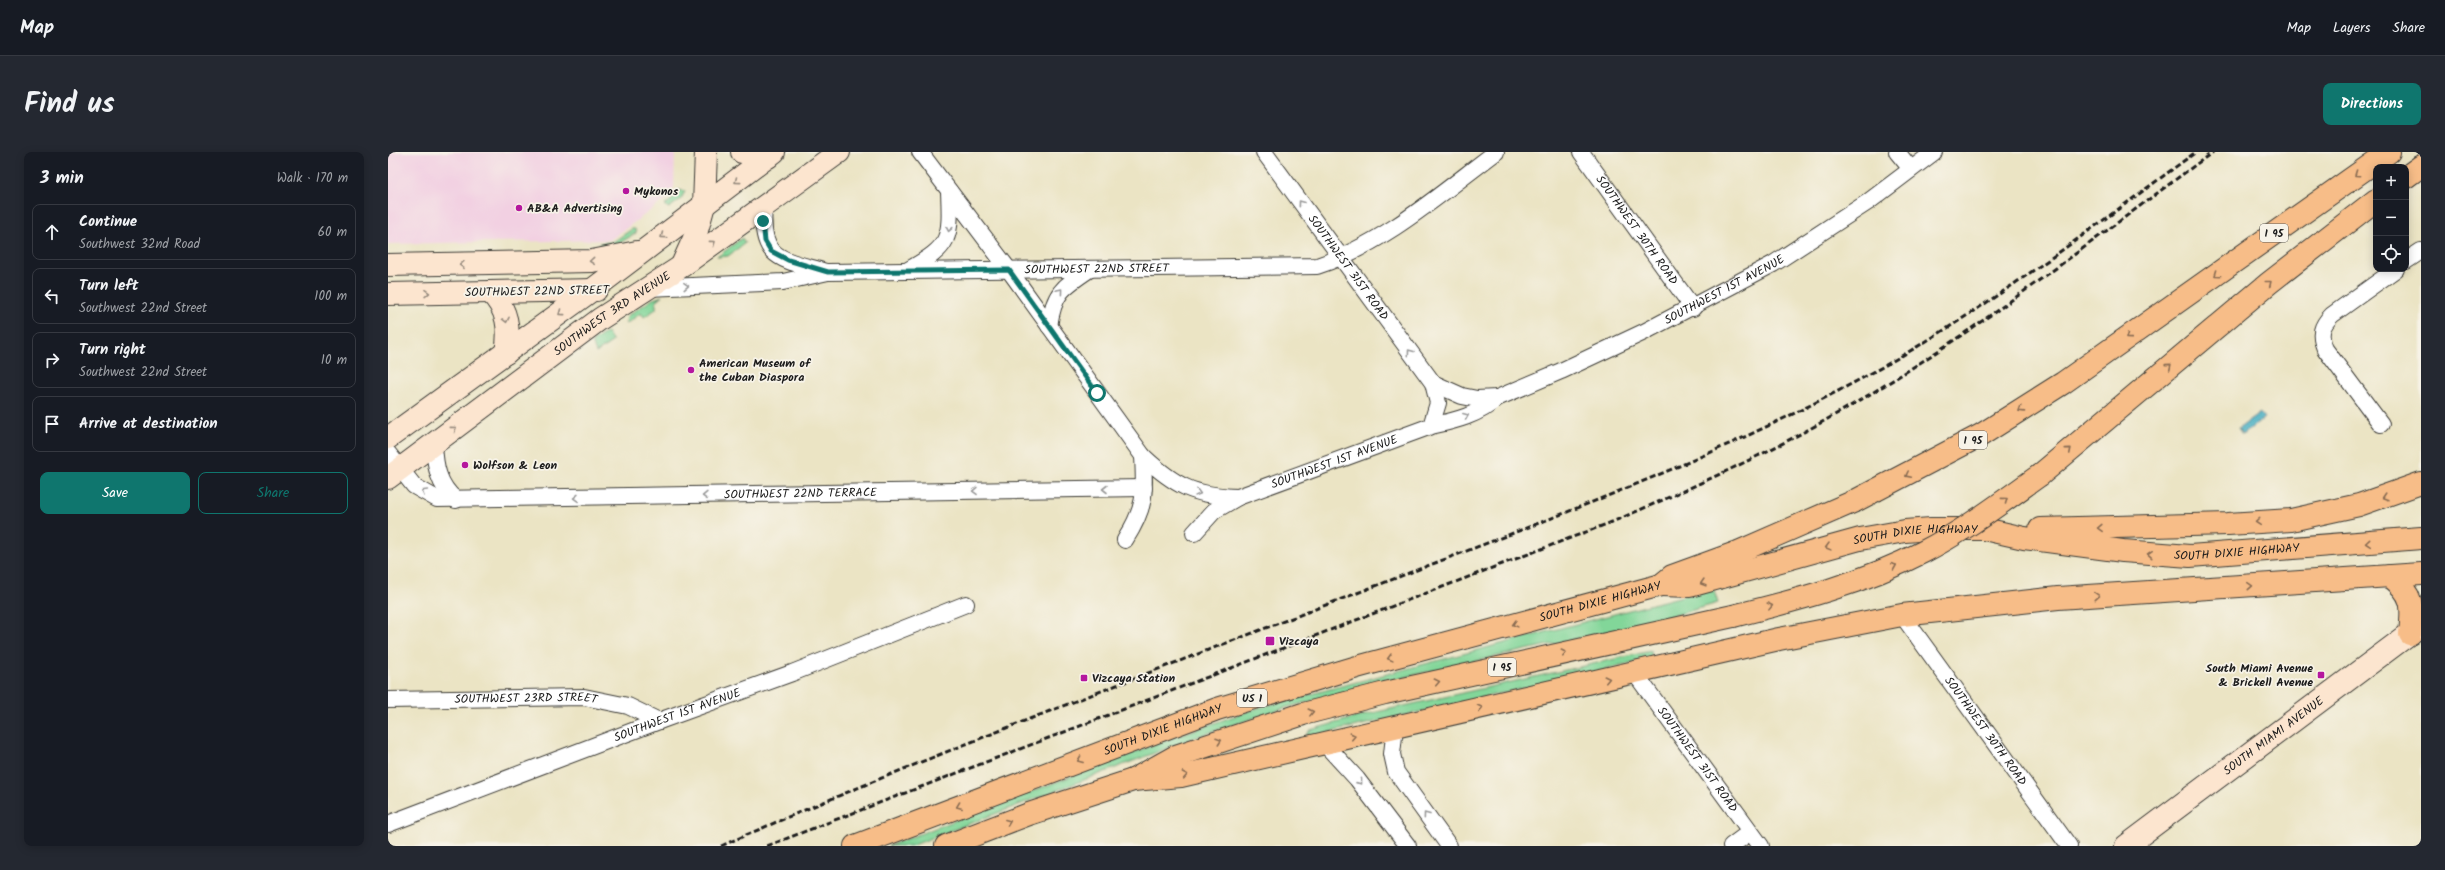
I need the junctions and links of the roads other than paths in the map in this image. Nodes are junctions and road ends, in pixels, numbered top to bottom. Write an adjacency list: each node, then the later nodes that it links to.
1 (706, 152): 17 (main road)
2 (742, 152): 11 (main road)
3 (839, 152): 18 (main road, SOUTHWEST 3RD AVENUE)
4 (920, 152): 15 (street, SOUTHWEST 1ST AVENUE)
5 (1264, 152): 21 (street, SOUTHWEST 31ST ROAD, one-way to 5)
6 (1496, 152): 21 (street, SOUTHWEST 22ND STREET)
7 (1581, 152): 34 (street, SOUTHWEST 30TH ROAD)
8 (1898, 152): 13 (street)
9 (1934, 152): 13 (street, SOUTHWEST 1ST AVENUE)
10 (2389, 152): 55 (main road, I 95, one-way to 55)
11 (771, 155): 17 (main road, one-way to 17)
12 (2421, 166): 14 (main road)
13 (1911, 169): 34 (street, SOUTHWEST 1ST AVENUE)
14 (2409, 175)
15 (949, 191): 26 (street, SOUTHWEST 1ST AVENUE); 28 (street, one-way to 28)
16 (2373, 202): 64 (main road, I 95, one-way to 16, bridge)
17 (704, 205): 19 (main road, one-way to 19); 24 (main road)
18 (764, 207): 24 (main road, SOUTHWEST 3RD AVENUE, one-way to 18); 27 (street, SOUTHWEST 22ND STREET)
19 (644, 250): 23 (main road, one-way to 23); 31 (main road)
20 (2421, 250): 22 (street)
21 (1341, 257): 25 (street, SOUTHWEST 22ND STREET); 37 (street, SOUTHWEST 31ST ROAD, one-way to 21)
22 (2409, 260)
23 (388, 266)
24 (682, 266): 30 (main road, SOUTHWEST 3RD AVENUE)
25 (1090, 268): 26 (street, SOUTHWEST 22ND STREET); 35 (street, one-way to 25)
26 (1009, 270): 28 (street, SOUTHWEST 22ND STREET); 35 (street, SOUTHWEST 1ST AVENUE)
27 (828, 272): 28 (street, SOUTHWEST 22ND STREET); 30 (street, SOUTHWEST 22ND STREET, one-way to 27)
28 (904, 272)
29 (2392, 272): 39 (street)
30 (647, 288): 31 (main road, SOUTHWEST 22ND STREET); 42 (main road, SOUTHWEST 3RD AVENUE, one-way to 30)
31 (592, 290): 32 (main road, SOUTHWEST 22ND STREET); 36 (main road, one-way to 36)
32 (490, 292): 33 (main road, SOUTHWEST 22ND STREET, one-way to 32); 36 (main road, one-way to 36)
33 (388, 294)
34 (1693, 308): 38 (street, SOUTHWEST 1ST AVENUE)
35 (1049, 326): 43 (street, SOUTHWEST 1ST AVENUE)
36 (506, 354): 41 (main road)
37 (1433, 383): 38 (street, SOUTHWEST 1ST AVENUE); 40 (street)
38 (1497, 398): 40 (street, SOUTHWEST 1ST AVENUE, one-way to 38)
39 (2381, 424)
40 (1431, 426): 47 (street, SOUTHWEST 1ST AVENUE)
41 (388, 438)
42 (434, 444): 44 (main road, SOUTHWEST 3RD AVENUE); 48 (street)
43 (1143, 456): 46 (street); 47 (street, SOUTHWEST 1ST AVENUE, one-way to 47)
44 (392, 467): 48 (street, SOUTHWEST 22ND TERRACE, one-way to 44)
45 (2421, 483): 49 (main road, one-way to 49)
46 (1144, 488): 48 (street, SOUTHWEST 22ND TERRACE, one-way to 48); 52 (street)
47 (1238, 497): 50 (street, SOUTHWEST 1ST AVENUE)
48 (456, 500)
49 (1997, 531): 51 (main road, SOUTH DIXIE HIGHWAY, one-way to 49); 55 (main road, SOUTH DIXIE HIGHWAY, one-way to 55)
50 (1194, 533)
51 (2421, 538)
52 (1125, 540)
53 (2421, 574): 54 (main road)
54 (2390, 576): 57 (main road, one-way to 54); 58 (main road)
55 (1661, 585): 67 (main road, SOUTH DIXIE HIGHWAY / US 1, one-way to 67)
56 (966, 604): 61 (street, SOUTHWEST 1ST AVENUE)
57 (1902, 615): 59 (main road); 73 (street, SOUTHWEST 30TH ROAD)
58 (2416, 630): 74 (main road, SOUTH MIAMI AVENUE)
59 (1634, 672): 62 (main road, one-way to 59); 66 (street, SOUTHWEST 31ST ROAD)
60 (388, 700): 61 (street, SOUTHWEST 23RD STREET)
61 (659, 721): 65 (street, SOUTHWEST 1ST AVENUE)
62 (1395, 727): 63 (main road, one-way to 62); 70 (street, one-way to 62)
63 (1324, 743): 64 (main road, one-way to 63); 69 (street, one-way to 69)
64 (1133, 780): 68 (main road, one-way to 64)
65 (388, 824)
66 (1750, 832): 71 (street); 72 (street, SOUTHWEST 31ST ROAD)
67 (855, 846)
68 (946, 846)
69 (1408, 846)
70 (1449, 846)
71 (1731, 846)
72 (1761, 846)
73 (2069, 846)
74 (2126, 846)

